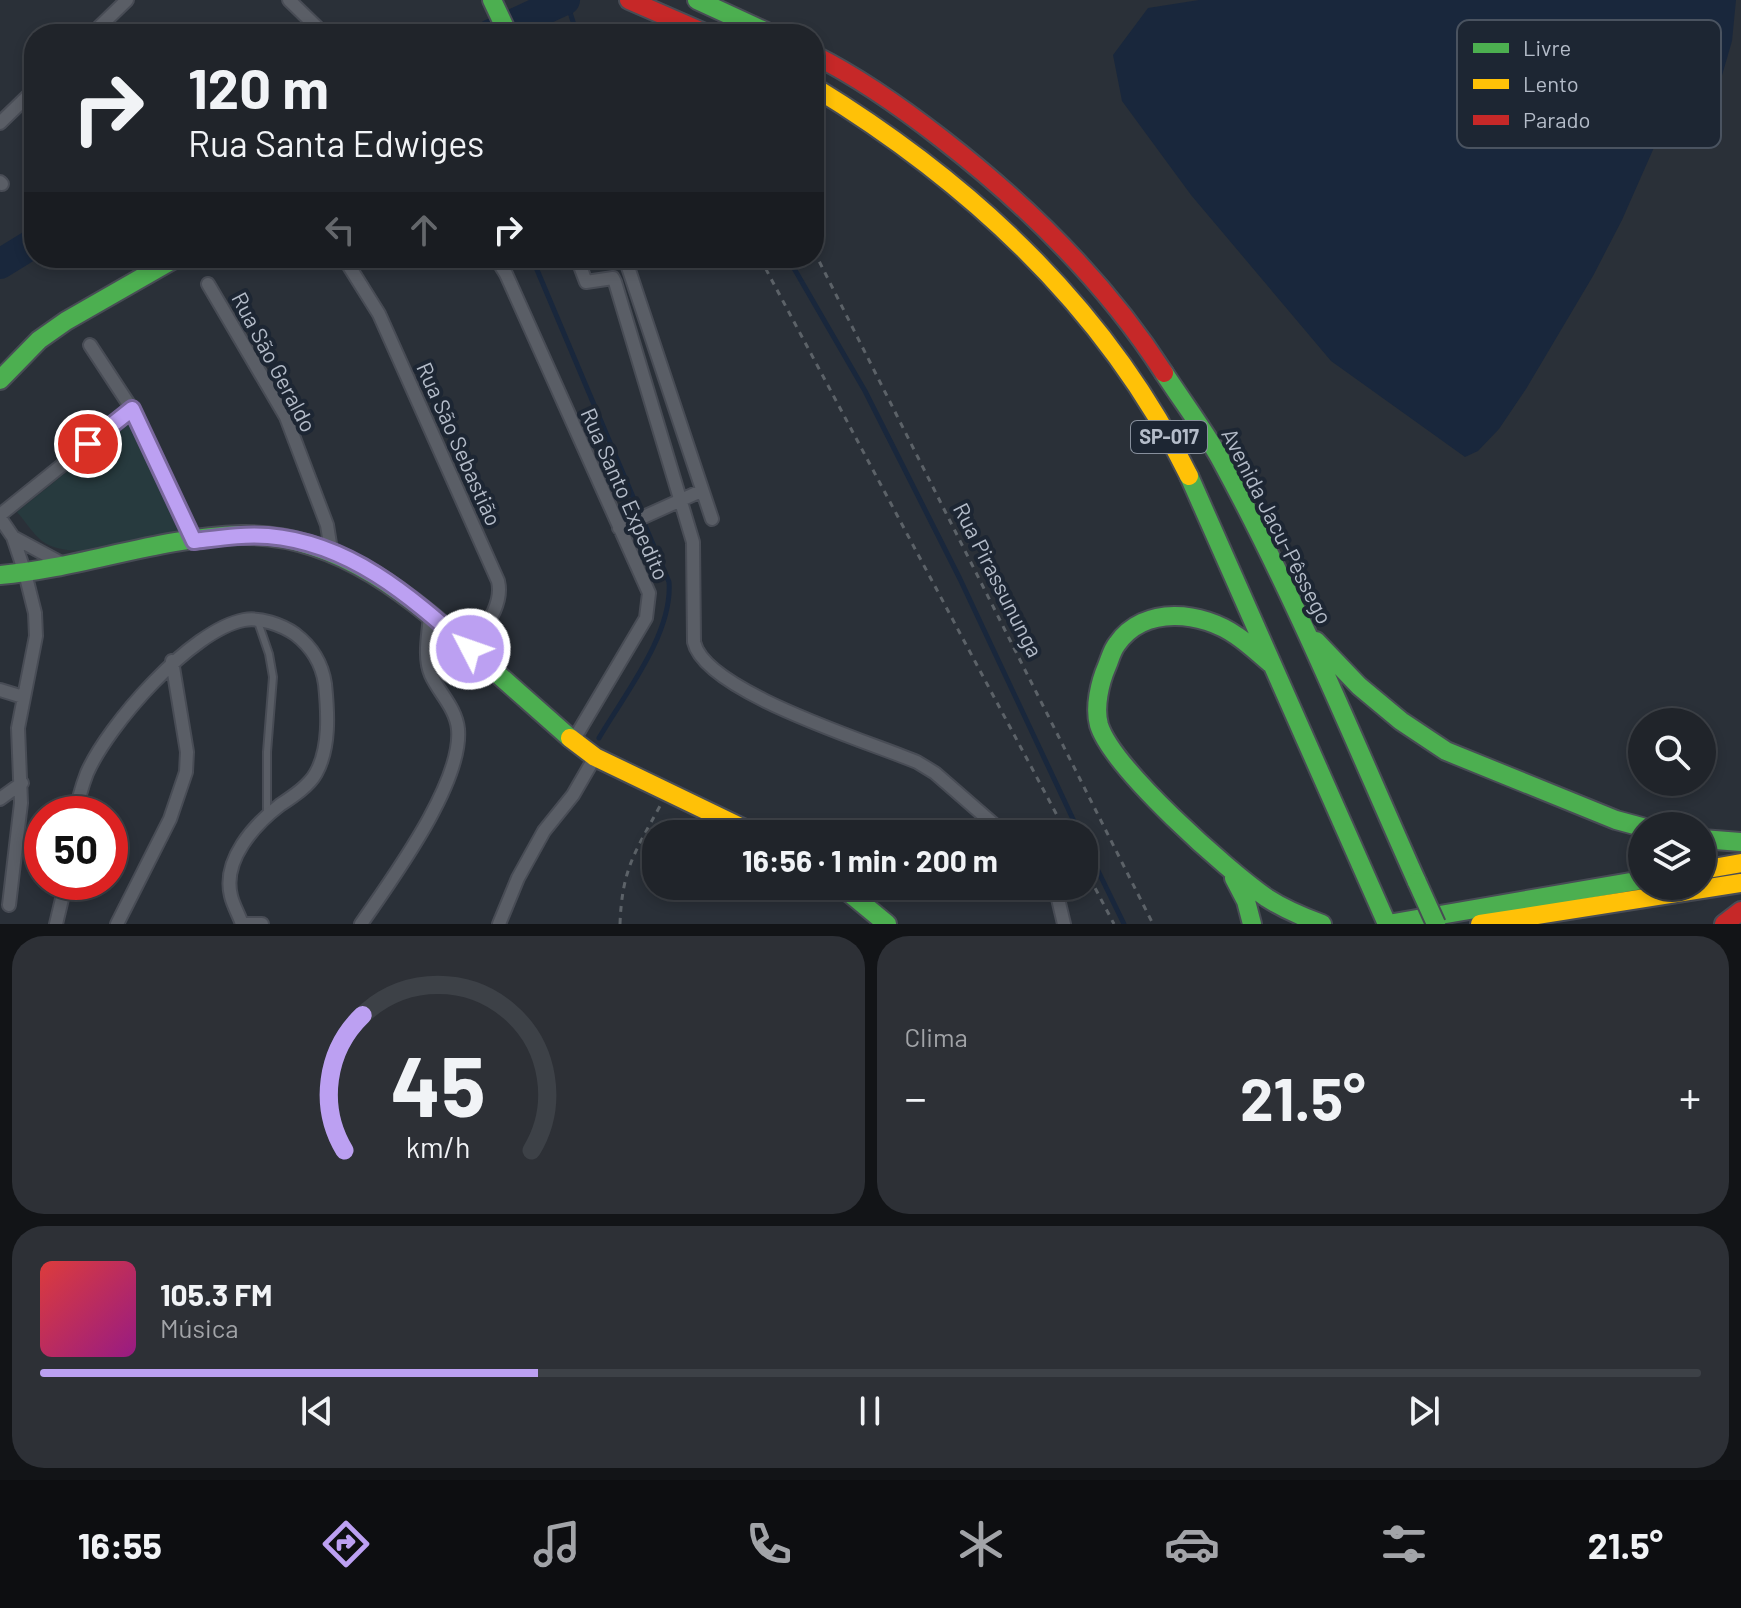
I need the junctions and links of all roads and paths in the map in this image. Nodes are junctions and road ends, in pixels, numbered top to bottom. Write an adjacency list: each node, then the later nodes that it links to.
1 (127, 0): 6 (street)
2 (289, 0): 7 (street)
3 (492, 0): 8 (main road)
4 (629, 0): 9 (main road)
5 (697, 0): 10 (main road)
6 (102, 24)
7 (314, 24)
8 (503, 24)
9 (684, 24)
10 (749, 24)
11 (824, 60): 39 (main road, Avenida Jacu-Pêssego / SP-017)
12 (824, 94): 42 (main road, SP-017)
13 (24, 100): 14 (street)
14 (0, 123)
15 (159, 268): 24 (main road)
16 (350, 268): 40 (street, Rua São Sebastião)
17 (502, 268): 30 (street, Rua Santo Expedito)
18 (581, 268): 27 (street)
19 (628, 268): 26 (street)
20 (765, 268): 54 (path)
21 (823, 268): 79 (path, Rua Pirassununga)
22 (208, 284): 33 (street, Rua São Geraldo)
23 (90, 345): 25 (street)
24 (0, 380)
25 (132, 409): 28 (street); 32 (street)
26 (701, 491): 27 (street); 29 (street)
27 (681, 501): 30 (street); 53 (street)
28 (0, 517): 31 (street)
29 (712, 519)
30 (619, 528): 45 (street, Rua Santo Expedito)
31 (13, 537): 34 (street); 35 (street)
32 (194, 541): 33 (main road); 34 (main road)
33 (331, 550): 37 (main road)
34 (65, 565): 35 (main road)
35 (25, 573): 36 (main road); 44 (street)
36 (0, 575)
37 (430, 614): 40 (main road); 73 (street)
38 (257, 619): 41 (street); 51 (lane); 51 (street)
39 (1303, 627): 55 (main road); 83 (main road, Avenida Jacu-Pêssego / SP-017, bridge)
40 (470, 649): 45 (main road)
41 (172, 661): 49 (street); 70 (street)
42 (1276, 669): 59 (main road); 82 (main road, SP-017)
43 (0, 690): 44 (street)
44 (23, 697): 47 (street)
45 (573, 741): 46 (main road)
46 (595, 757): 48 (main road); 74 (street)
47 (22, 783): 50 (street); 67 (street)
48 (668, 792): 52 (main road); 75 (path)
49 (81, 796)
50 (0, 799)
51 (267, 815): 71 (street)
52 (726, 820)
53 (989, 820)
54 (1060, 820)
55 (1628, 823)
56 (1716, 840): 57 (main road)
57 (1741, 842)
58 (1741, 863): 60 (main road)
59 (1228, 867): 80 (main road); 81 (main road)
60 (1716, 867)
61 (1628, 882): 82 (main road)
62 (1741, 883): 84 (main road)
63 (1098, 894): 78 (path)
64 (62, 900): 69 (street)
65 (858, 900): 76 (main road)
66 (1058, 900): 77 (street)
67 (9, 905)
68 (1741, 911): 85 (main road)
69 (56, 924)
70 (117, 924)
71 (242, 924): 72 (street)
72 (262, 924)
73 (361, 924)
74 (499, 924)
75 (620, 924)
76 (887, 924)
77 (1064, 924)
78 (1114, 924)
79 (1153, 924)
80 (1252, 924)
81 (1322, 924)
82 (1388, 924)
83 (1436, 924)
84 (1480, 924)
85 (1724, 924)

